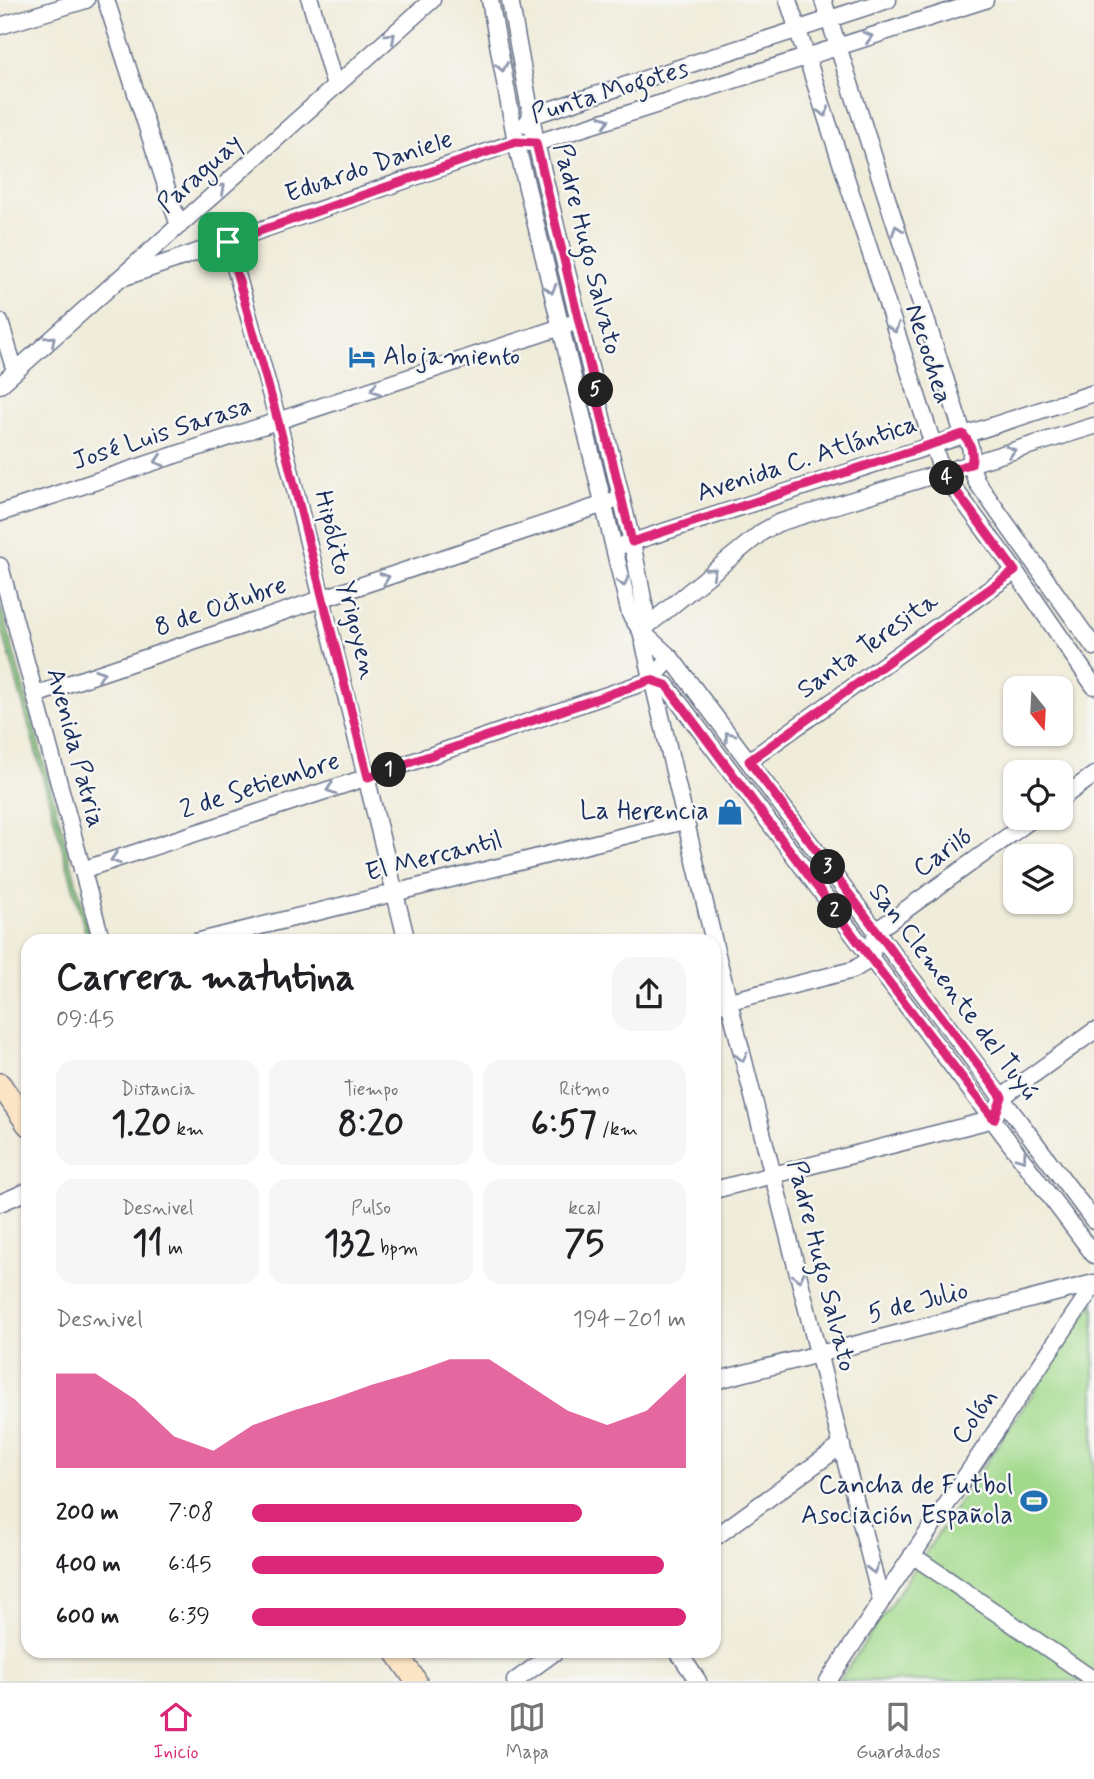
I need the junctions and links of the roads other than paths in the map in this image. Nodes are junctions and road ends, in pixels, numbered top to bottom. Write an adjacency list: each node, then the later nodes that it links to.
1 (86, 0): 12 (street)
2 (106, 0): 20 (street)
3 (310, 0): 16 (street)
4 (432, 0): 16 (street, Paraguay, one-way to 4)
5 (490, 0): 18 (street, Padre Hugo Salvato, one-way to 18)
6 (510, 0): 17 (street, Padre Hugo Salvato)
7 (788, 0): 13 (street, Necochea)
8 (823, 0): 11 (street, Necochea)
9 (888, 0): 11 (street, Punta Mogotes)
10 (985, 0): 14 (street, Punta Mogotes, one-way to 10)
11 (829, 19): 13 (street, Punta Mogotes); 14 (street, Necochea)
12 (0, 26)
13 (798, 29): 15 (street, Necochea); 17 (street, Punta Mogotes)
14 (838, 46): 15 (street, Punta Mogotes); 31 (street, Necochea, one-way to 14)
15 (806, 56): 19 (street, Punta Mogotes, one-way to 15); 32 (street, Necochea, one-way to 32)
16 (335, 86): 20 (street, Paraguay, one-way to 16)
17 (531, 116): 18 (street, Punta Mogotes); 19 (street, Padre Hugo Salvato)
18 (516, 142): 19 (street, Punta Mogotes); 21 (street, Eduardo Daniele); 25 (street, Padre Hugo Salvato, one-way to 25)
19 (536, 143): 23 (street, Padre Hugo Salvato)
20 (179, 226): 22 (street, Paraguay)
21 (228, 242): 22 (street, Eduardo Daniele); 29 (street, Hipólito Yrigoyen)
22 (119, 279): 26 (street, Paraguay, one-way to 22)
23 (579, 321): 25 (street, José Luis Sarasa); 35 (street, Padre Hugo Salvato)
24 (0, 323): 26 (street)
25 (560, 327): 29 (street, José Luis Sarasa, one-way to 29); 36 (street, Padre Hugo Salvato)
26 (15, 371): 27 (street, Paraguay)
27 (0, 385)
28 (1094, 393): 31 (street, Avenida C. Atlántica)
29 (278, 421): 37 (street, José Luis Sarasa, one-way to 37); 42 (street, Hipólito Yrigoyen)
30 (1094, 426): 33 (street, Avenida C. Atlántica, one-way to 30)
31 (963, 434): 32 (street, Avenida C. Atlántica); 33 (street, Necochea)
32 (931, 444): 34 (street, Necochea); 38 (street, Avenida C. Atlántica)
33 (971, 464): 34 (street, Avenida C. Atlántica); 44 (street, Necochea)
34 (942, 472): 41 (street, Necochea); 43 (street, Avenida C. Atlántica, one-way to 34)
35 (622, 498): 36 (street, 8 de Octubre); 38 (street, Padre Hugo Salvato)
36 (604, 504): 39 (street, Padre Hugo Salvato); 42 (street, 8 de Octubre, one-way to 36)
37 (0, 513)
38 (632, 542): 39 (street, Avenida C. Atlántica); 43 (street, Padre Hugo Salvato)
39 (615, 548): 43 (street, Padre Hugo Salvato, one-way to 43)
40 (0, 566): 48 (street, Avenida Patria)
41 (1015, 571): 47 (street, Necochea); 49 (street, Santa Teresita)
42 (323, 599): 48 (street, 8 de Octubre, one-way to 42); 51 (street, Hipólito Yrigoyen)
43 (640, 631): 45 (street, San Clemente del Tuyú); 46 (street, Padre Hugo Salvato)
44 (1094, 647)
45 (670, 658): 46 (street); 49 (street, San Clemente del Tuyú, one-way to 45)
46 (651, 680): 51 (street, 2 de Setiembre); 53 (street, Padre Hugo Salvato); 62 (street, San Clemente del Tuyú)
47 (1094, 686)
48 (35, 695): 55 (street, Avenida Patria)
49 (749, 761): 57 (street, San Clemente del Tuyú)
50 (1094, 775): 52 (street)
51 (368, 777): 55 (street, 2 de Setiembre, one-way to 55); 56 (street, Hipólito Yrigoyen)
52 (1073, 790)
53 (684, 821): 56 (street, El Mercantil); 61 (street, Padre Hugo Salvato)
54 (1017, 830): 57 (street, Cariló)
55 (82, 870): 58 (street, Avenida Patria)
56 (395, 892): 59 (street, El Mercantil); 60 (street, Hipólito Yrigoyen)
57 (876, 931): 62 (street); 66 (street, San Clemente del Tuyú)
58 (100, 934)
59 (228, 934)
60 (405, 934)
61 (712, 934)
62 (867, 962): 63 (street); 68 (street, San Clemente del Tuyú)
63 (721, 1003): 69 (street, Padre Hugo Salvato, one-way to 69)
64 (1094, 1031): 66 (street)
65 (0, 1084): 67 (main road)
66 (1002, 1097): 68 (street); 73 (street, San Clemente del Tuyú)
67 (21, 1115)
68 (994, 1119): 69 (street); 74 (street, San Clemente del Tuyú, one-way to 74)
69 (773, 1175): 70 (street); 76 (street, Padre Hugo Salvato, one-way to 76)
70 (721, 1188)
71 (21, 1194): 72 (street)
72 (0, 1203)
73 (1094, 1221)
74 (1094, 1255)
75 (1094, 1284): 76 (street, 5 de Julio); 80 (street, Colón)
76 (819, 1354): 77 (street, 5 de Julio); 78 (street, Padre Hugo Salvato)
77 (721, 1379)
78 (842, 1445): 79 (street); 81 (street, Padre Hugo Salvato, one-way to 81)
79 (721, 1533)
80 (912, 1555): 81 (street, Colón); 85 (street)
81 (881, 1601): 89 (street, Colón)
82 (400, 1658): 86 (main road)
83 (547, 1658): 87 (street)
84 (682, 1658): 88 (street)
85 (1094, 1680)
86 (416, 1681)
87 (515, 1681)
88 (698, 1681)
89 (828, 1681)

